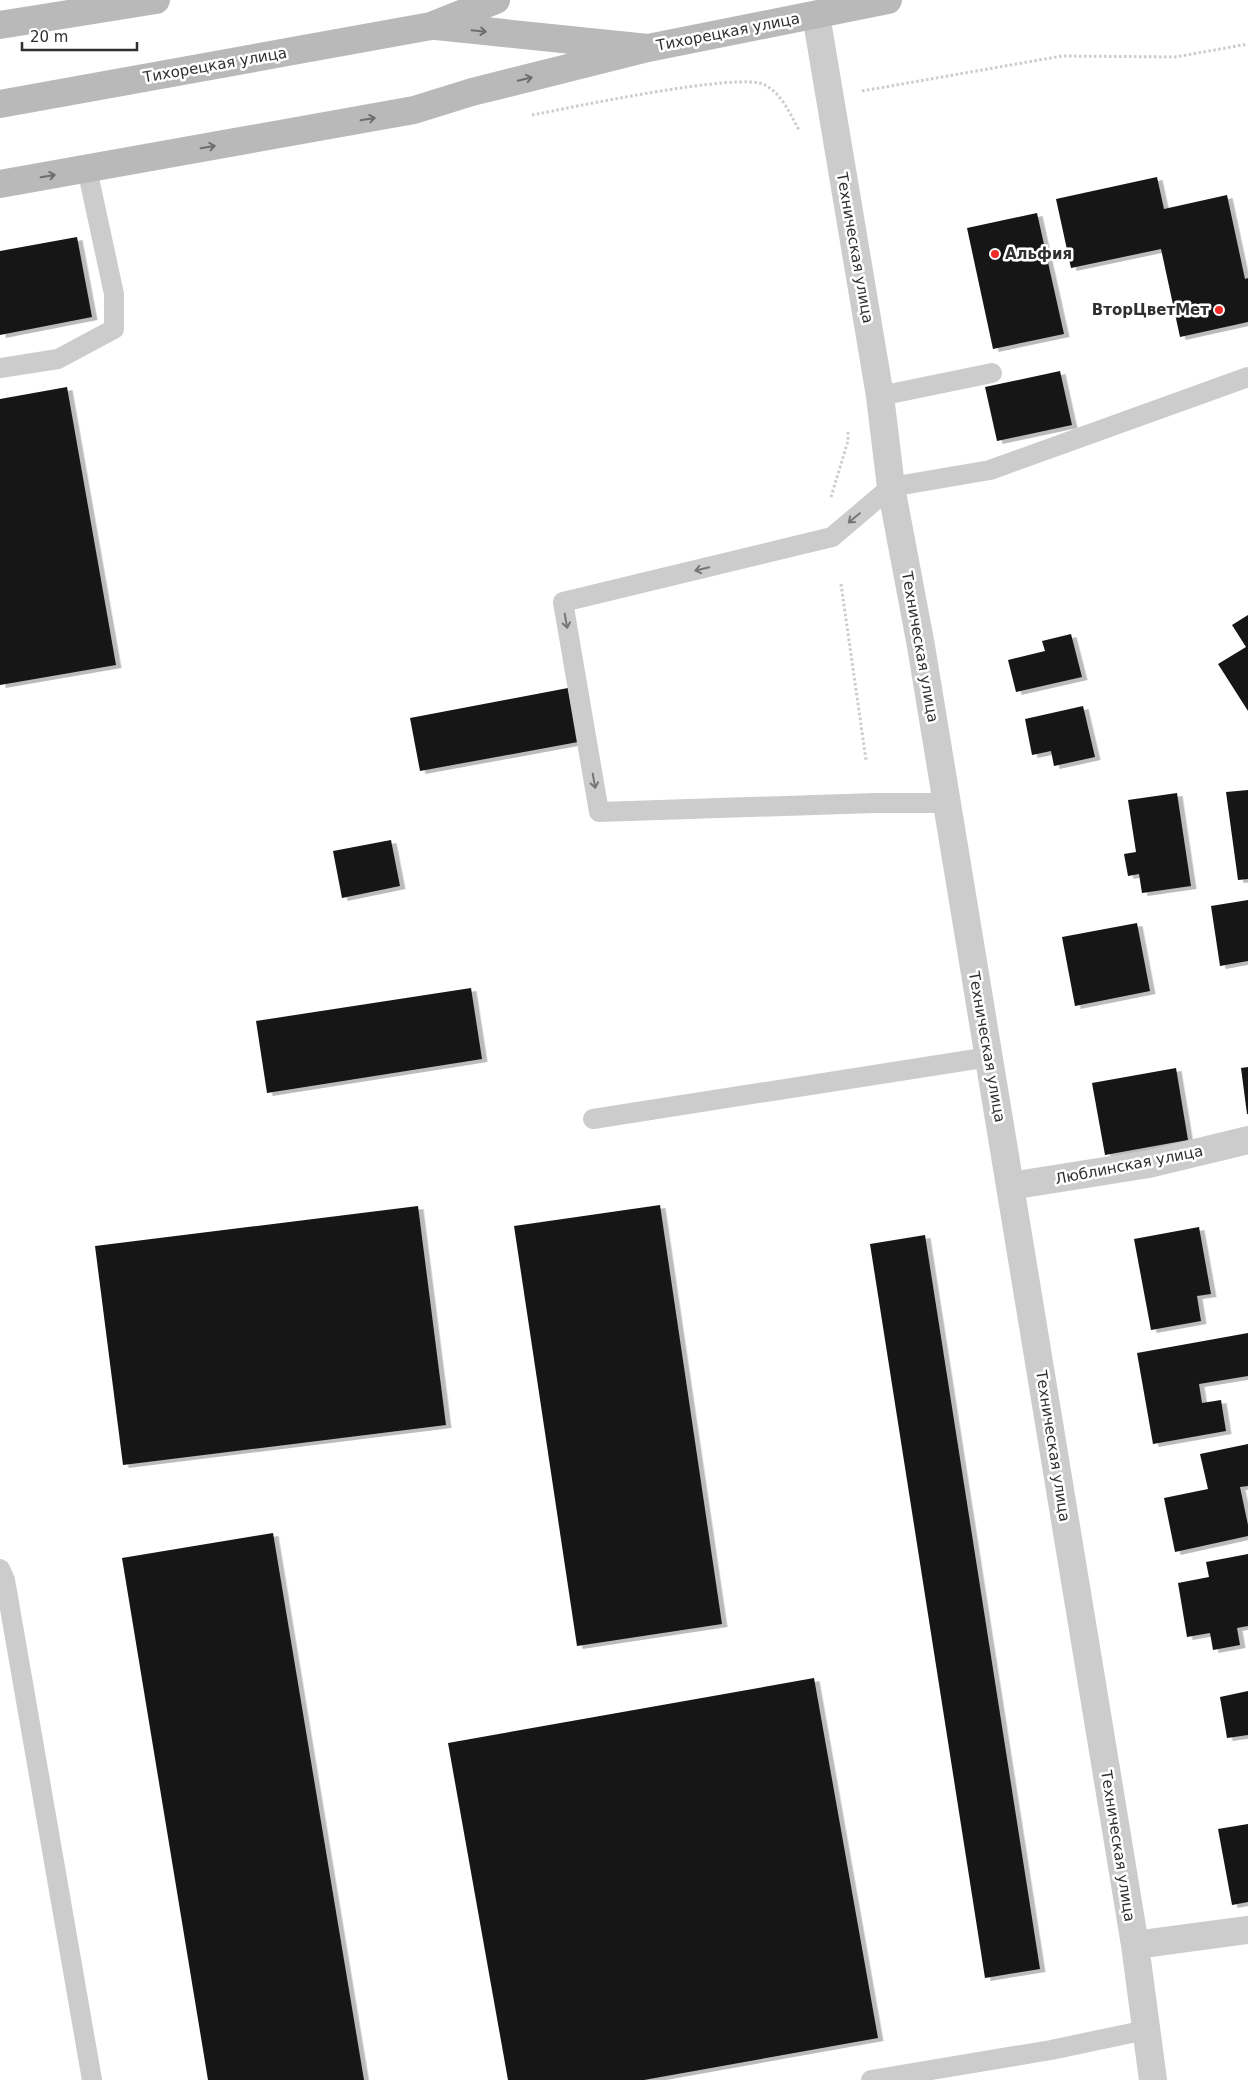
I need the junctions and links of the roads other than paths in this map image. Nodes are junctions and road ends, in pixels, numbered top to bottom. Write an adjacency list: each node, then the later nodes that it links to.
1 (156, 0): 4 (main road)
2 (496, 0): 7 (main road, Тихорецкая улица)
3 (888, 0): 5 (main road, Тихорецкая улица)
4 (90, 5): 6 (main road)
5 (816, 15): 8 (main road, Тихорецкая улица); 15 (street, Техническая улица)
6 (0, 25)
7 (431, 26): 8 (main road, Тихорецкая улица, one-way to 8); 9 (main road, Тихорецкая улица)
8 (648, 48): 10 (main road, one-way to 8)
9 (0, 104)
10 (87, 169): 11 (main road, one-way to 10); 12 (lane)
11 (0, 184)
12 (0, 368)
13 (992, 373): 15 (lane)
14 (1248, 377): 16 (lane)
15 (880, 396): 16 (street, Техническая улица)
16 (891, 487): 17 (street, Техническая улица); 17 (lane, one-way to 17)
17 (946, 803): 18 (street, Техническая улица)
18 (990, 1058): 19 (lane); 21 (street, Техническая улица)
19 (593, 1119)
20 (1248, 1140): 21 (street, Люблинская улица)
21 (1010, 1186): 24 (street, Техническая улица)
22 (0, 1569): 26 (lane)
23 (1248, 1930): 24 (street)
24 (1135, 1944): 25 (street, Техническая улица)
25 (1146, 2030): 27 (lane); 28 (street, Техническая улица)
26 (92, 2080)
27 (871, 2080)
28 (1153, 2080)

